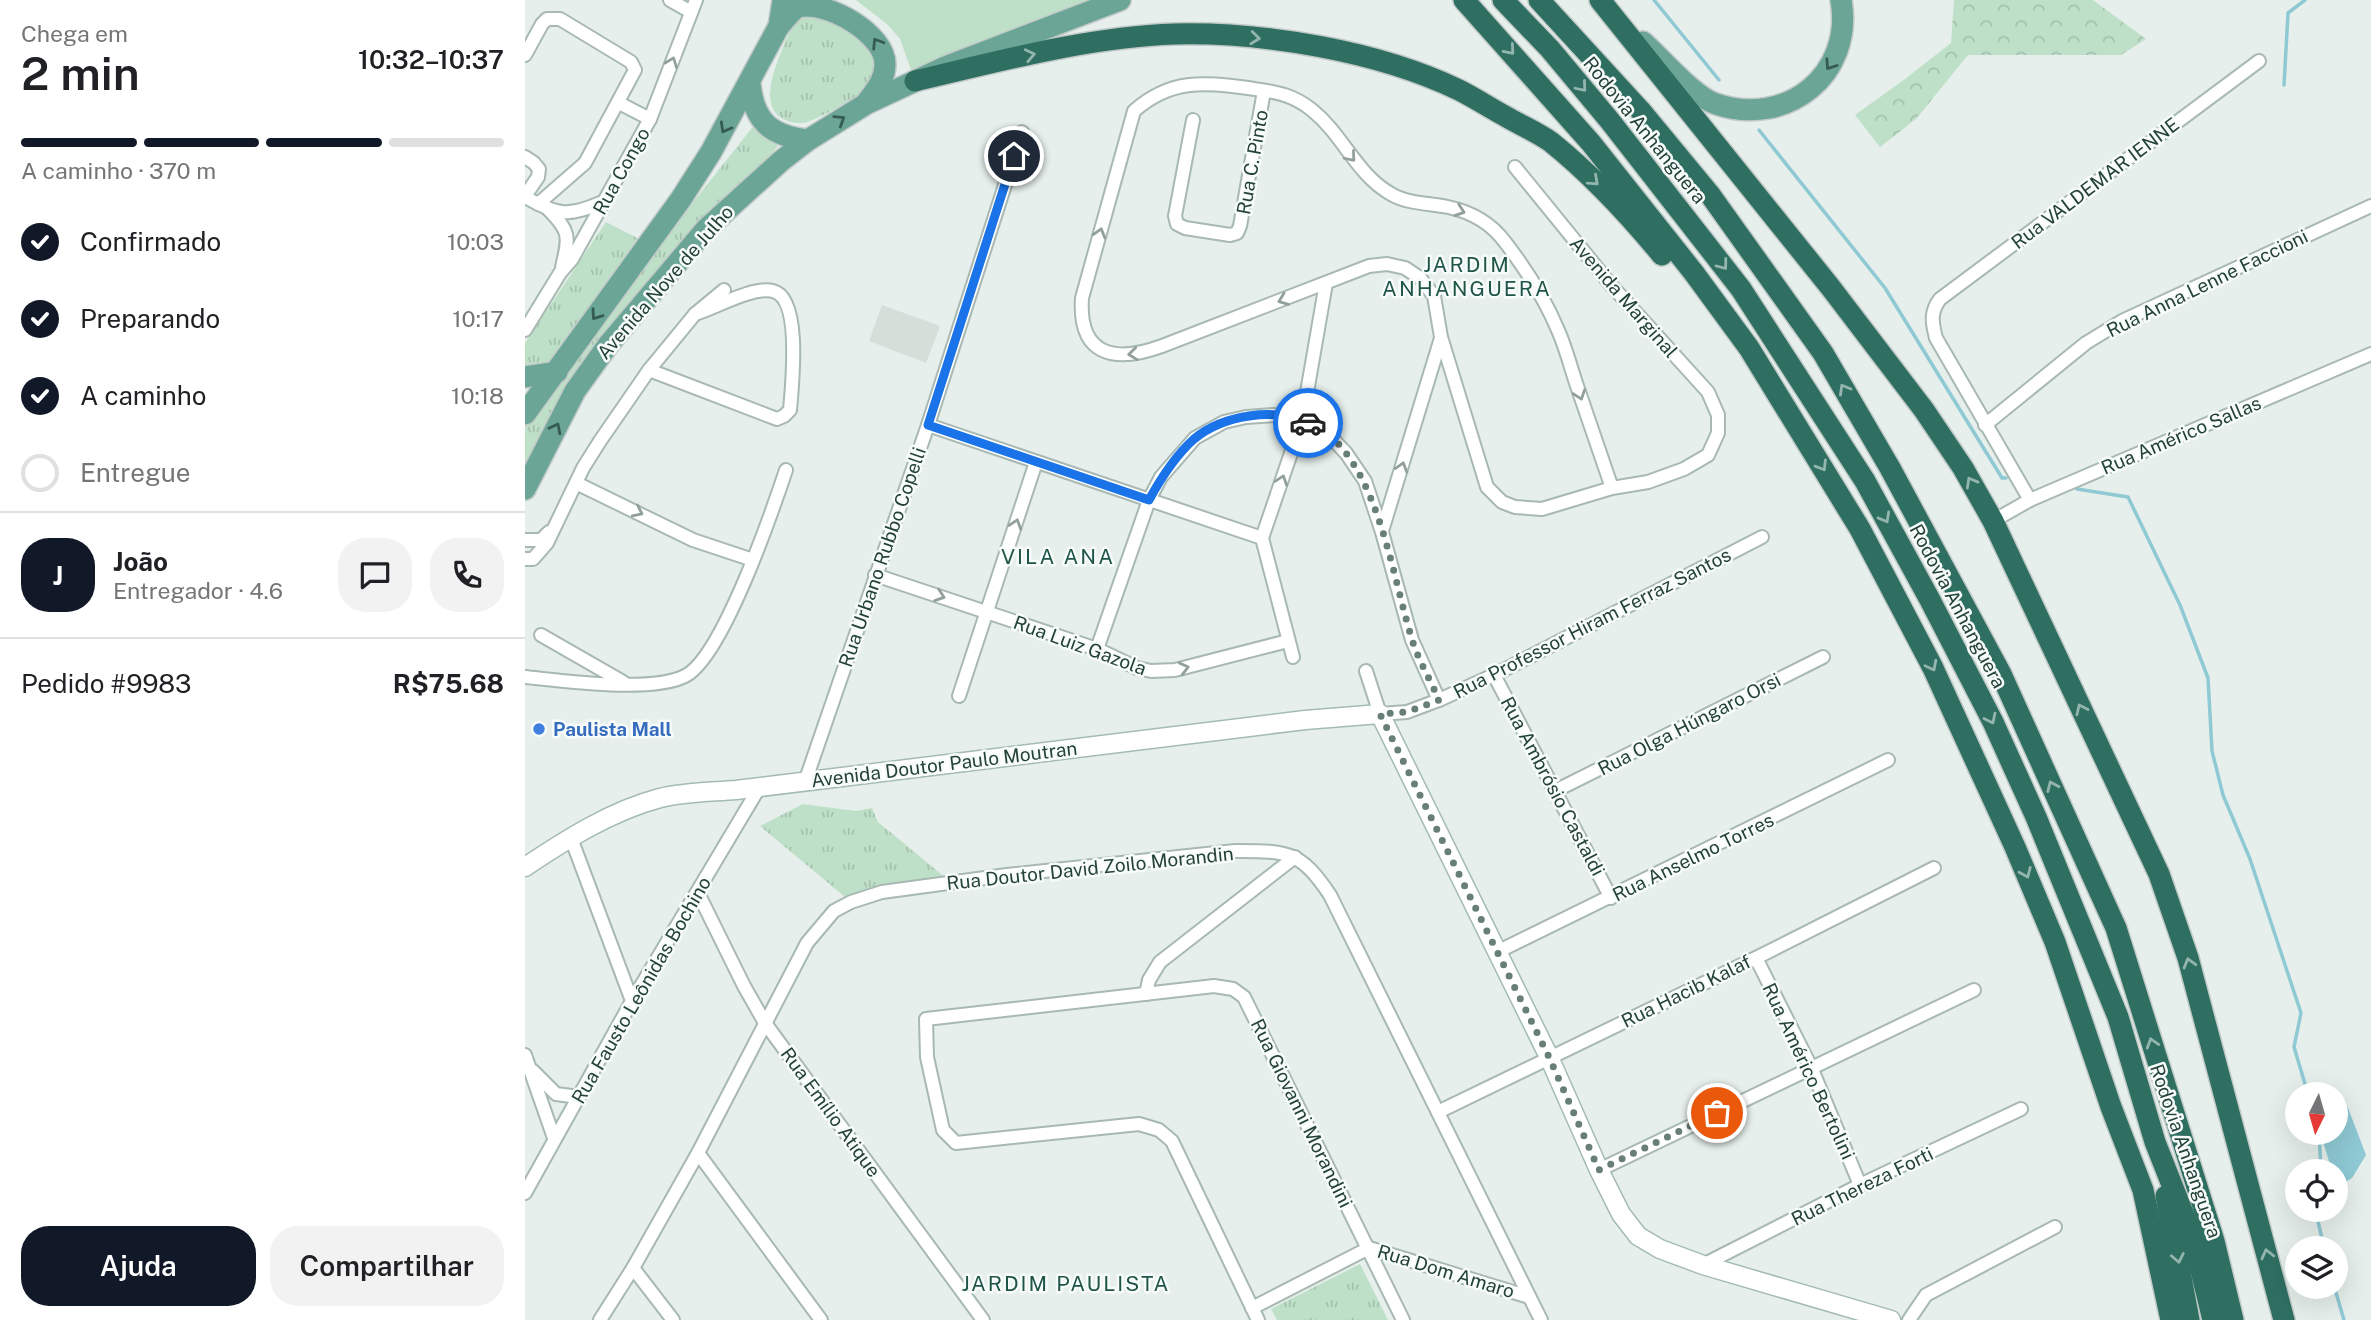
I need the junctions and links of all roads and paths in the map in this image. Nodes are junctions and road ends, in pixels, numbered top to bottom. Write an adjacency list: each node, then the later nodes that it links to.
1 (670, 0): 8 (street)
2 (783, 0): 10 (main road, Avenida Nove de Julho)
3 (1464, 0): 42 (highway, one-way to 42)
4 (1503, 0): 95 (highway, Rodovia Anhanguera, one-way to 95)
5 (1539, 0): 118 (highway, Rodovia Anhanguera, one-way to 5)
6 (1840, 0): 9 (main road, one-way to 9)
7 (1119, 1): 13 (main road, Avenida Nove de Julho)
8 (694, 6): 18 (street, Rua Congo, one-way to 8)
9 (1607, 7): 50 (highway, one-way to 9)
10 (779, 26): 14 (main road, Avenida Nove de Julho); 17 (main road, one-way to 10)
11 (525, 55): 16 (street)
12 (2259, 61): 41 (street, Rua VALDEMAR IENNE)
13 (915, 81): 17 (main road, Avenida Nove de Julho); 42 (highway, one-way to 42)
14 (750, 84): 21 (main road); 36 (main road, Avenida Nove de Julho, one-way to 36)
15 (1264, 91): 19 (street, Rua C. Pinto); 29 (street, one-way to 15); 46 (street, one-way to 46)
16 (619, 103): 18 (street); 27 (street)
17 (866, 104): 21 (main road, Avenida Nove de Julho, one-way to 17)
18 (650, 119): 25 (street, Rua Congo)
19 (1193, 120)
20 (1022, 132): 40 (street, Rua Urbano Rubbo Copelli)
21 (809, 140): 47 (main road, Avenida Nove de Julho, one-way to 21)
22 (525, 157): 24 (street)
23 (1515, 167): 46 (street, Avenida Marginal)
24 (525, 197): 27 (street)
25 (605, 200): 27 (street); 28 (street, Rua Congo)
26 (2371, 206): 41 (street, Rua Anna Lenne Faccioni)
27 (543, 207): 28 (street)
28 (560, 273): 32 (street, Rua Congo)
29 (1326, 283): 33 (street); 39 (street)
30 (724, 290): 31 (street)
31 (695, 314): 35 (street); 35 (street)
32 (525, 330)
33 (1441, 337): 46 (street); 52 (street, one-way to 33)
34 (2371, 354): 49 (street, Rua Américo Sallas)
35 (649, 370): 45 (street)
36 (557, 372): 37 (main road); 38 (main road, Avenida Nove de Julho)
37 (525, 377)
38 (525, 414)
39 (1302, 421): 48 (street); 52 (street); 54 (street, one-way to 39)
40 (928, 425): 43 (street); 58 (street, Rua Urbano Rubbo Copelli)
41 (1985, 425): 49 (street)
42 (1798, 426): 115 (highway, one-way to 115)
43 (1036, 462): 48 (street); 59 (street, one-way to 43)
44 (786, 470): 57 (street)
45 (576, 483): 51 (street); 57 (street, one-way to 57)
46 (1612, 488)
47 (525, 489)
48 (1149, 500): 54 (street); 62 (street)
49 (2030, 500): 50 (street, Rua Américo Sallas)
50 (1993, 521): 119 (highway, one-way to 50)
51 (555, 527): 55 (street); 56 (street)
52 (1382, 532): 70 (street)
53 (1762, 537): 66 (street, Rua Professor Hiram Ferraz Santos)
54 (1262, 538): 61 (street)
55 (525, 540)
56 (525, 559)
57 (753, 560): 68 (street)
58 (875, 575): 59 (street, Rua Luiz Gazola, one-way to 59); 73 (street, Rua Urbano Rubbo Copelli)
59 (987, 612): 62 (street, Rua Luiz Gazola); 69 (street)
60 (541, 635): 68 (street)
61 (1289, 641): 62 (street, Rua Luiz Gazola, one-way to 61); 63 (street)
62 (1097, 649)
63 (1293, 657)
64 (1823, 657): 75 (street, Rua Olga Húngaro Orsi)
65 (1366, 671): 71 (street)
66 (1494, 674): 70 (street, Rua Professor Hiram Ferraz Santos); 75 (street, Rua Ambrósio Castaldi)
67 (525, 677): 68 (street)
68 (628, 685)
69 (959, 696)
70 (1439, 700): 71 (street, Rua Professor Hiram Ferraz Santos)
71 (1380, 714): 73 (street, Avenida Doutor Paulo Moutran); 82 (street)
72 (1888, 760): 81 (street, Rua Anselmo Torres)
73 (805, 782): 74 (street, Avenida Doutor Paulo Moutran)
74 (759, 788): 76 (street, Avenida Doutor Paulo Moutran); 80 (street, Rua Fausto Leônidas Bochino)
75 (1555, 791): 81 (street, Rua Ambrósio Castaldi)
76 (571, 838): 78 (street, Avenida Doutor Paulo Moutran); 86 (street)
77 (1295, 856): 85 (street); 87 (street, Rua Doutor David Zoilo Morandin); 93 (street)
78 (525, 867)
79 (1934, 868): 83 (street, Rua Hacib Kalaf)
80 (698, 893): 86 (street, Rua Fausto Leônidas Bochino); 87 (street, Rua Emílio Atique)
81 (1611, 898): 82 (street, Rua Anselmo Torres)
82 (1497, 952): 88 (street)
83 (1756, 958): 88 (street, Rua Hacib Kalaf); 90 (street, Rua Américo Bertolini)
84 (1974, 990): 90 (street)
85 (1146, 993): 101 (street, Rua Giovanni Morandini); 105 (street, Rua Giovanni Morandini)
86 (632, 1001): 91 (street, Rua Fausto Leônidas Bochino)
87 (765, 1023): 96 (street, Rua Doutor David Zoilo Morandin); 109 (street, Rua Emílio Atique)
88 (1549, 1057): 93 (street, Rua Hacib Kalaf); 97 (street)
89 (527, 1060): 91 (street); 94 (street)
90 (1811, 1067): 97 (street); 98 (street, Rua Américo Bertolini)
91 (579, 1097): 94 (street, Rua Fausto Leônidas Bochino)
92 (2021, 1109): 98 (street, Rua Thereza Forti)
93 (1438, 1112): 104 (street)
94 (554, 1138): 99 (street, Rua Fausto Leônidas Bochino)
95 (2155, 1142): 116 (highway, one-way to 116); 117 (highway, Rodovia Anhanguera)
96 (698, 1153): 103 (street, Rua Doutor David Zoilo Morandin); 108 (street)
97 (1599, 1170): 102 (street)
98 (1860, 1185): 102 (street, Rua Thereza Forti)
99 (525, 1193)
100 (2055, 1227): 114 (street)
101 (1369, 1248): 104 (street, Rua Dom Amaro); 105 (street, Rua Dom Amaro); 111 (street, Rua Giovanni Morandini)
102 (1703, 1265): 113 (street)
103 (633, 1268): 106 (street, Rua Doutor David Zoilo Morandin); 107 (street)
104 (1529, 1297): 112 (street)
105 (1252, 1308): 110 (street)
106 (600, 1320)
107 (673, 1320)
108 (821, 1320)
109 (983, 1320)
110 (1258, 1320)
111 (1403, 1320)
112 (1541, 1320)
113 (1891, 1320)
114 (1909, 1320)
115 (2171, 1320)
116 (2189, 1320)
117 (2213, 1320)
118 (2233, 1320)
119 (2284, 1320)

